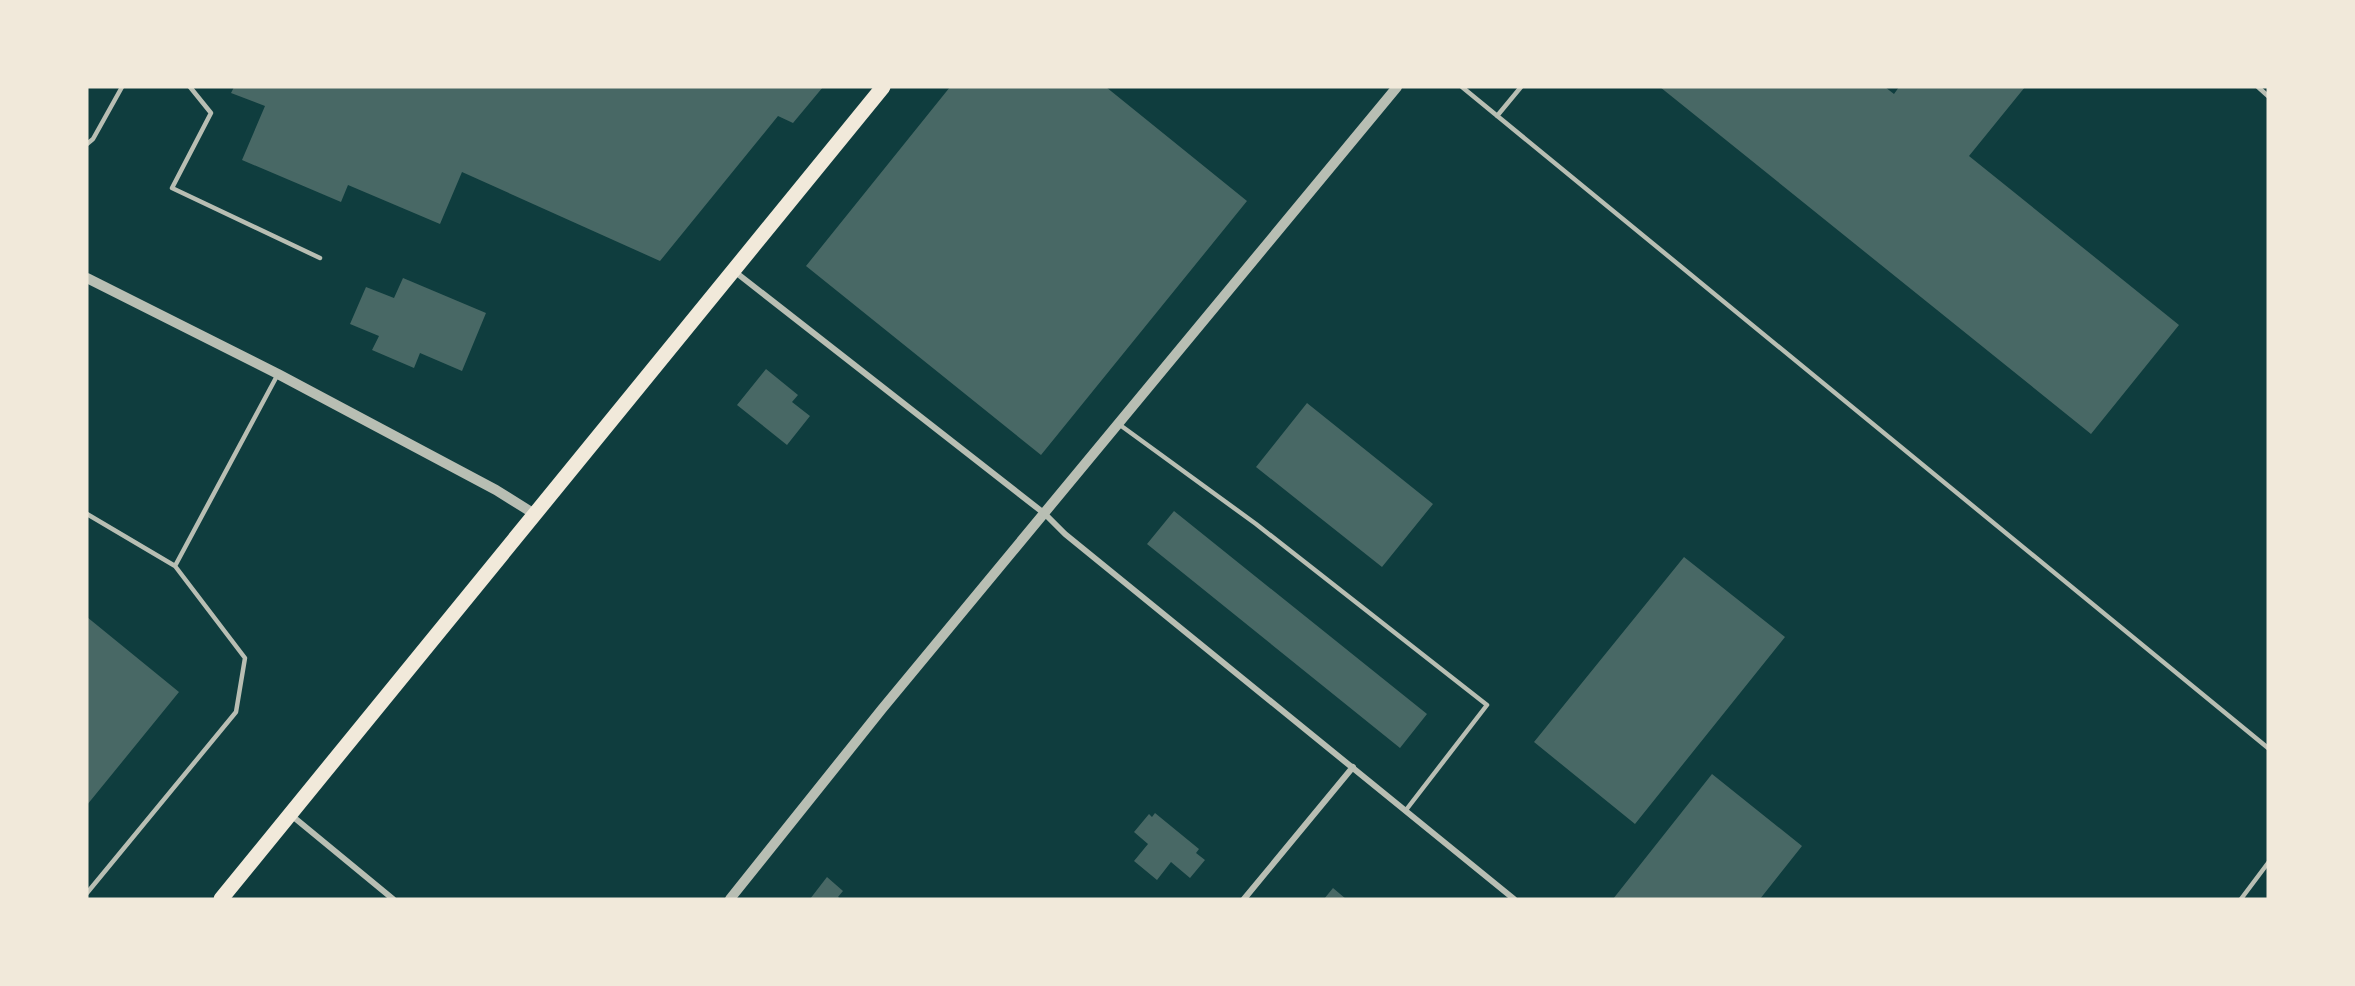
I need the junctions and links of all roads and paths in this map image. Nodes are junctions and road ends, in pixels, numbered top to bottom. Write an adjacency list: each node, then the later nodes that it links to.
1 (122, 87): 10 (lane)
2 (190, 87): 11 (lane)
3 (883, 87): 12 (main road)
4 (1397, 87): 15 (street)
5 (1462, 87): 9 (lane)
6 (1521, 87): 9 (lane)
7 (2258, 87): 8 (lane)
8 (2268, 96)
9 (1497, 116): 20 (lane)
10 (87, 144)
11 (320, 258)
12 (733, 270): 17 (street); 18 (main road)
13 (87, 278): 14 (street)
14 (278, 374): 18 (street); 19 (lane)
15 (1119, 424): 17 (street); 22 (lane)
16 (87, 514): 19 (lane)
17 (1045, 514): 21 (street); 28 (street)
18 (536, 515): 23 (main road)
19 (175, 566): 25 (lane)
20 (2268, 748)
21 (1353, 767): 22 (street); 29 (street)
22 (1406, 810): 30 (street)
23 (290, 814): 26 (main road); 27 (street)
24 (2268, 863): 31 (lane)
25 (87, 893)
26 (221, 899)
27 (393, 899)
28 (730, 899)
29 (1244, 899)
30 (1514, 899)
31 (2241, 899)

